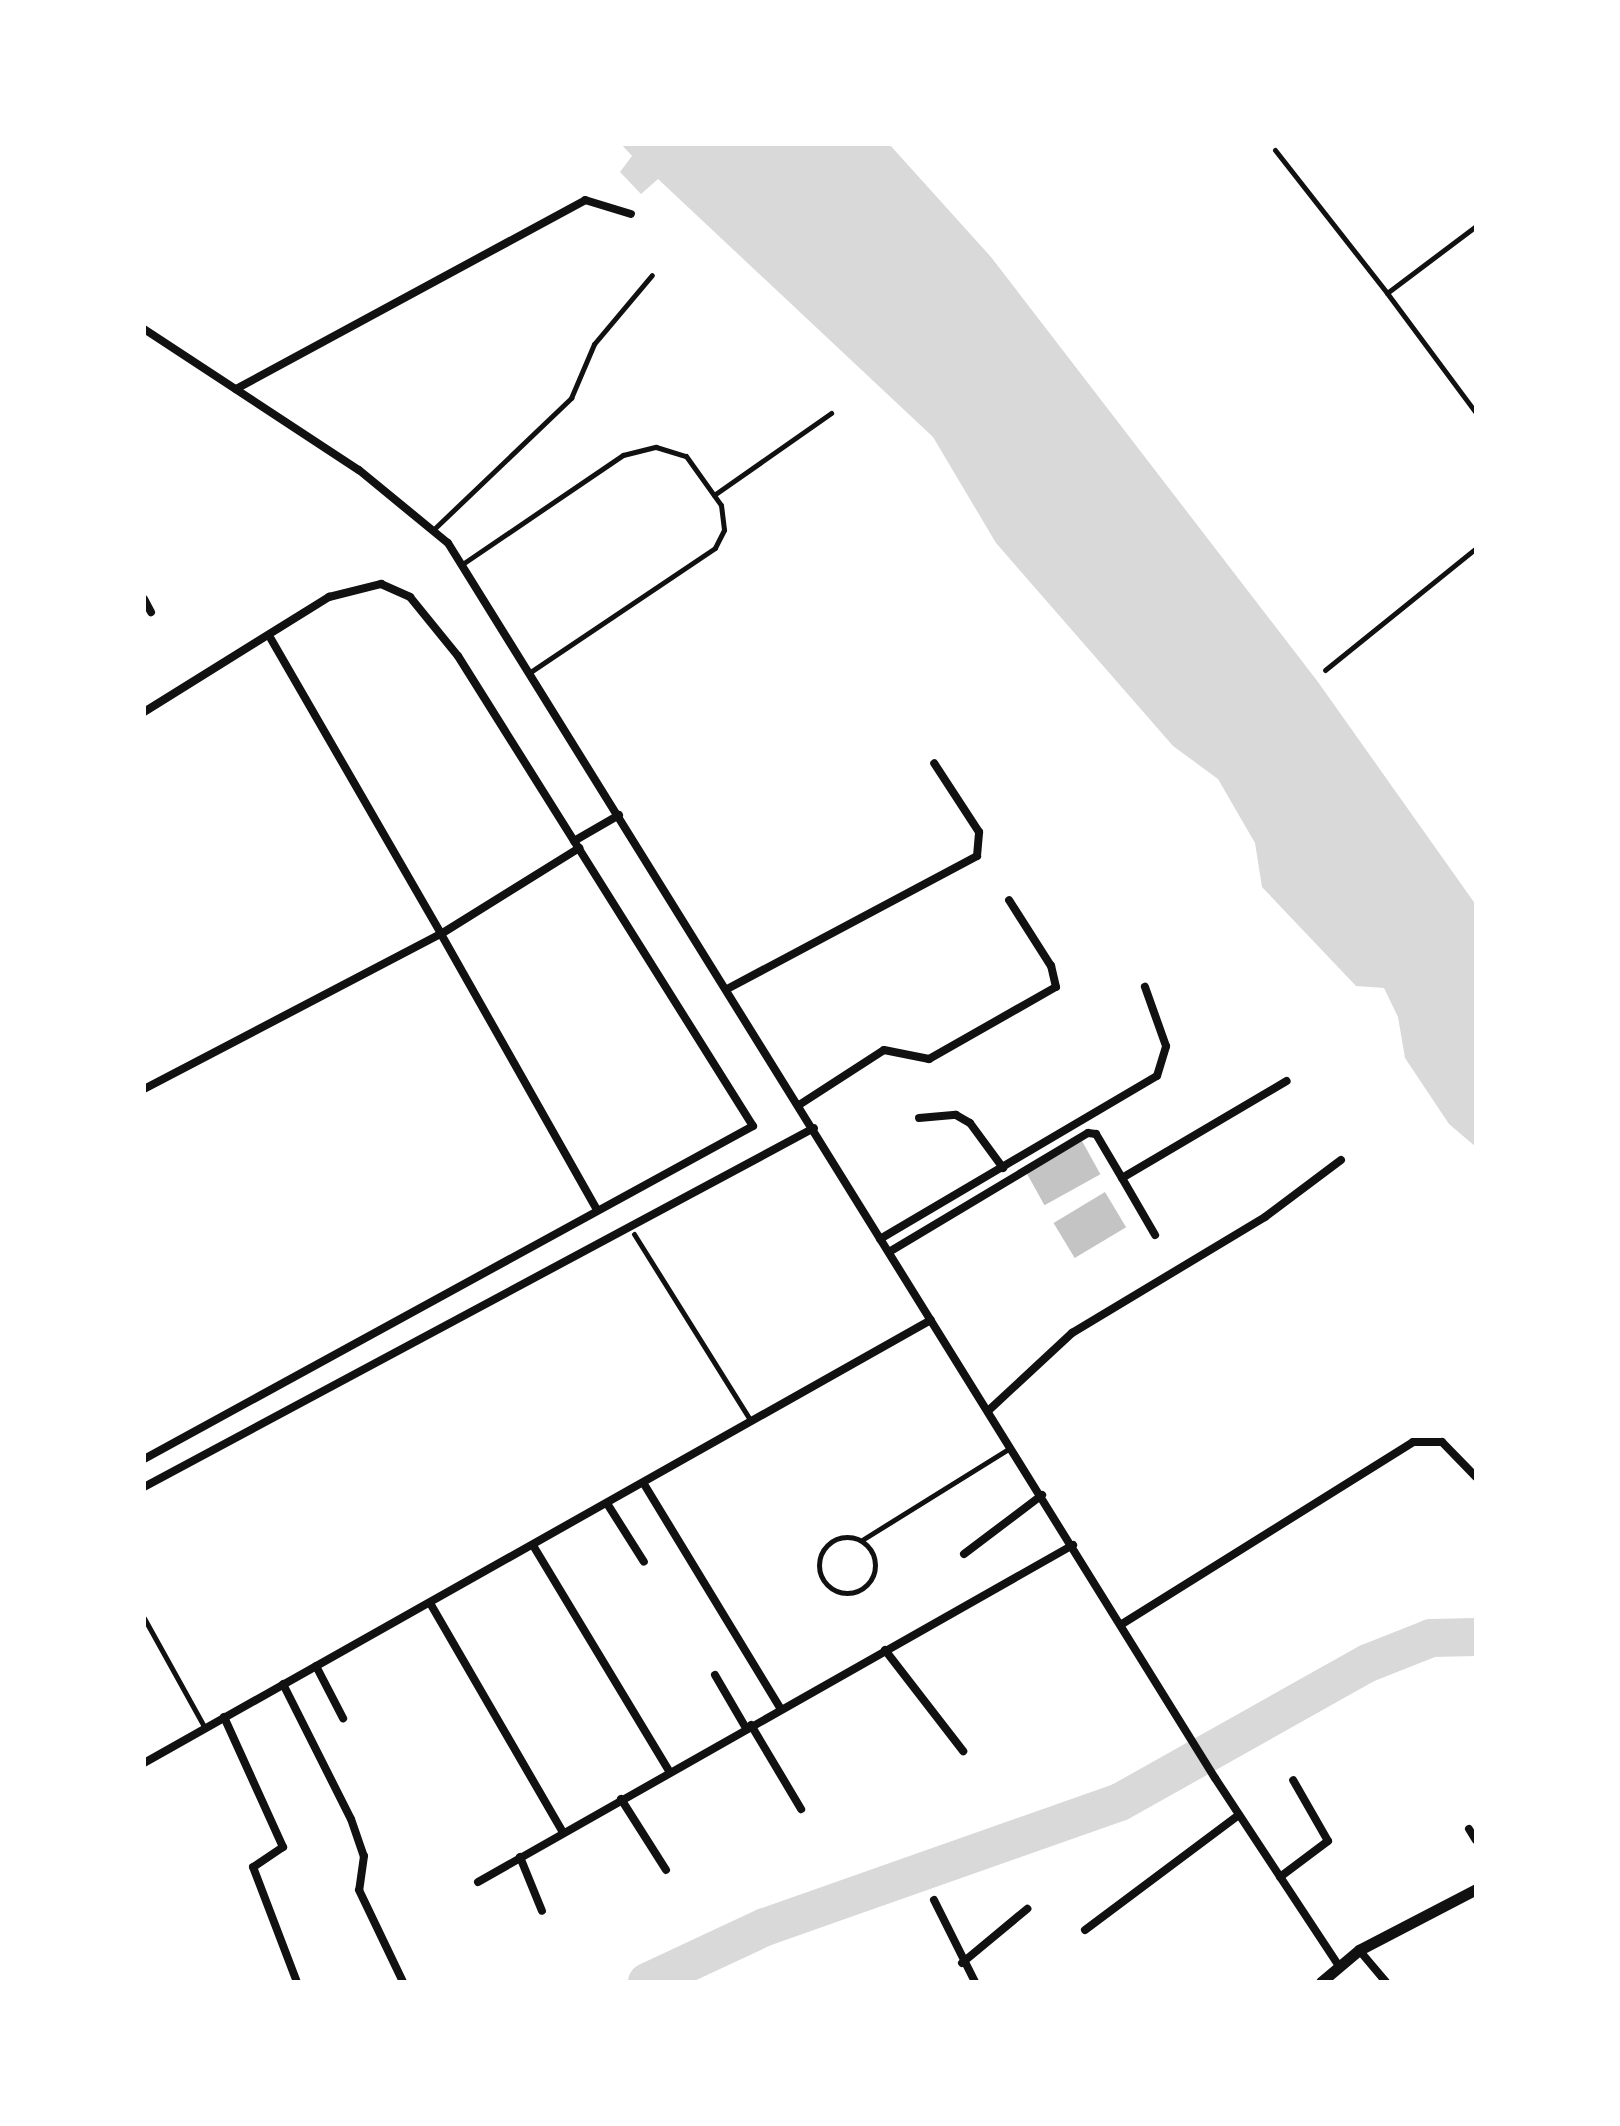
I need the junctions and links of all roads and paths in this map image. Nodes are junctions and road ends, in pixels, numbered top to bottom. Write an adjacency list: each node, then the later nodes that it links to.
1 (1275, 150): 5 (lane)
2 (631, 214): 7 (street)
3 (1476, 226): 5 (lane)
4 (652, 275): 11 (lane)
5 (1387, 293): 9 (lane)
6 (144, 329): 7 (street)
7 (236, 389): 11 (street)
8 (831, 413): 10 (lane)
9 (1476, 413)
10 (714, 495): 13 (lane); 18 (lane)
11 (434, 529): 13 (street)
12 (1476, 548): 17 (lane)
13 (461, 565): 18 (street)
14 (144, 599): 15 (street)
15 (151, 612)
16 (271, 639): 19 (street); 22 (street); 24 (street)
17 (1325, 670)
18 (529, 674): 21 (street)
19 (144, 712)
20 (934, 763): 26 (street)
21 (619, 815): 22 (street); 26 (street)
22 (577, 844): 24 (street); 35 (street)
23 (1009, 900): 29 (street)
24 (441, 934): 28 (street); 35 (street)
25 (1145, 987): 33 (street)
26 (729, 988): 29 (street)
27 (1287, 1081): 34 (street)
28 (144, 1089)
29 (799, 1105): 31 (street)
30 (919, 1118): 33 (street)
31 (814, 1128): 38 (street); 47 (street)
32 (1341, 1160): 41 (street)
33 (1003, 1168): 38 (street)
34 (1122, 1178): 37 (street); 39 (street)
35 (596, 1208): 44 (street)
36 (634, 1234): 42 (lane)
37 (1155, 1235)
38 (880, 1239): 39 (street)
39 (889, 1252): 40 (street)
40 (931, 1320): 41 (street); 42 (street)
41 (988, 1411): 43 (street)
42 (751, 1421): 46 (street)
43 (1011, 1447): 48 (street); 50 (lane)
44 (144, 1459)
45 (1476, 1477): 57 (street)
46 (644, 1484): 49 (street); 62 (street)
47 (144, 1487)
48 (1042, 1495): 51 (street); 53 (street)
49 (608, 1505): 52 (street); 54 (street)
50 (862, 1540): 50 (lane)
51 (1073, 1545): 57 (street); 58 (street)
52 (534, 1547): 55 (street); 69 (street)
53 (964, 1554)
54 (644, 1562)
55 (430, 1603): 59 (street); 75 (street)
56 (144, 1618): 66 (lane)
57 (1122, 1624): 73 (street)
58 (885, 1650): 62 (street); 67 (street)
59 (316, 1666): 61 (street); 64 (street)
60 (715, 1675): 65 (street)
61 (283, 1684): 63 (street); 90 (street)
62 (780, 1708): 65 (street)
63 (224, 1717): 66 (street); 89 (street)
64 (343, 1718)
65 (748, 1726): 69 (street); 72 (street)
66 (205, 1728): 68 (street)
67 (963, 1751)
68 (144, 1763)
69 (669, 1771): 71 (street)
70 (1293, 1780): 79 (street)
71 (621, 1799): 75 (street); 78 (street)
72 (801, 1809)
73 (1239, 1815): 79 (street); 85 (street)
74 (1469, 1829): 76 (street)
75 (563, 1832): 77 (street)
76 (1476, 1840)
77 (520, 1857): 80 (street); 84 (street)
78 (666, 1870)
79 (1280, 1877): 88 (street)
80 (478, 1882)
81 (1476, 1889): 86 (street)
82 (934, 1900): 87 (street)
83 (1027, 1909): 87 (street)
84 (542, 1911)
85 (1085, 1930)
86 (1359, 1950): 88 (street); 93 (street)
87 (962, 1963): 91 (street)
88 (1339, 1966): 92 (street)
89 (297, 1982)
90 (403, 1982)
91 (975, 1982)
92 (1321, 1982)
93 (1386, 1982)

